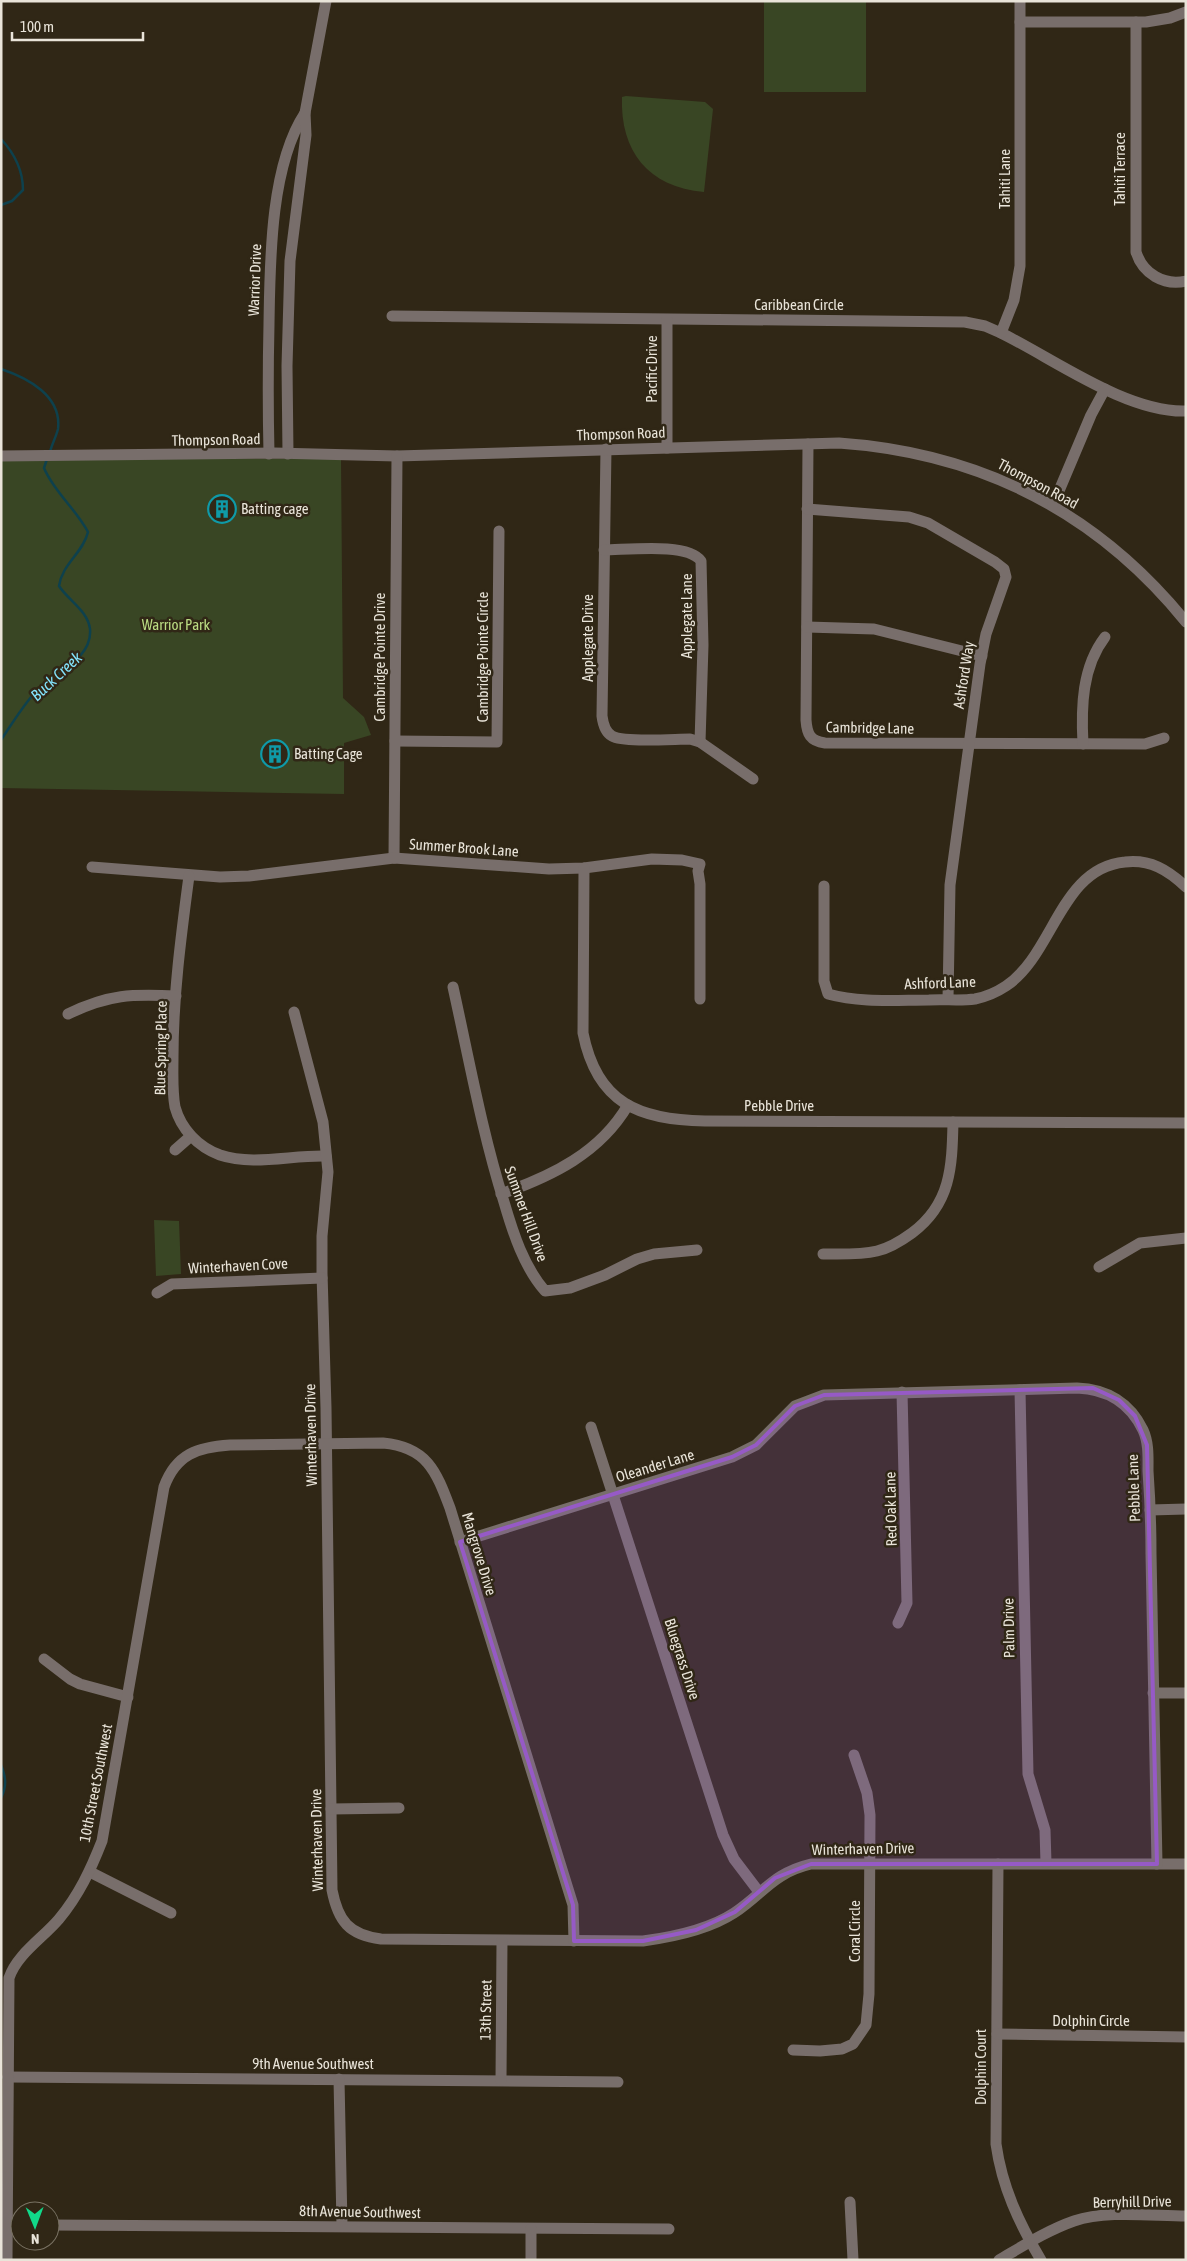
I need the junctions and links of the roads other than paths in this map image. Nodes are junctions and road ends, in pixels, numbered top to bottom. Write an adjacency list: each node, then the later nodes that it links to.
1 (326, 1): 6 (street, Warrior Drive)
2 (1020, 1): 4 (street, Tahiti Lane)
3 (1186, 12): 5 (street)
4 (1020, 22): 5 (street); 10 (street, Tahiti Lane)
5 (1136, 22): 7 (street, Tahiti Terrace)
6 (305, 113): 16 (street, Warrior Drive); 17 (street, Warrior Drive)
7 (1186, 281)
8 (392, 316): 9 (street, Caribbean Circle)
9 (667, 320): 10 (street, Caribbean Circle); 14 (street, Pacific Drive)
10 (1001, 333): 11 (street, Caribbean Circle)
11 (1105, 389): 12 (street, Caribbean Circle); 20 (street)
12 (1186, 411)
13 (808, 444): 14 (street, Thompson Road); 20 (street, Thompson Road); 21 (street, Cambridge Lane)
14 (667, 448): 15 (street, Thompson Road)
15 (606, 450): 19 (street, Thompson Road); 23 (street, Applegate Drive)
16 (269, 454): 17 (street, Thompson Road); 18 (street, Thompson Road)
17 (288, 454): 19 (street, Thompson Road)
18 (3, 456)
19 (397, 456): 29 (street, Cambridge Pointe Drive)
20 (1053, 505): 24 (street, Thompson Road)
21 (807, 509): 25 (street, Cambridge Lane); 27 (street, Ashford Way)
22 (499, 531): 29 (street, Cambridge Pointe Circle)
23 (604, 550): 30 (street, Applegate Drive); 30 (street, Applegate Lane)
24 (1186, 622)
25 (807, 627): 27 (street); 31 (street, Cambridge Lane)
26 (1105, 637): 32 (street)
27 (982, 656): 31 (street, Ashford Way)
28 (1164, 738): 32 (street, Cambridge Lane)
29 (395, 741): 34 (street, Cambridge Pointe Drive)
30 (700, 742): 33 (street)
31 (969, 744): 32 (street, Cambridge Lane); 43 (street, Ashford Way)
32 (1083, 744)
33 (754, 780)
34 (394, 858): 36 (street, Summer Brook Lane); 37 (street, Summer Brook Lane)
35 (92, 867): 37 (street, Summer Brook Lane)
36 (584, 868): 42 (street, Summer Brook Lane); 46 (street, Pebble Drive)
37 (189, 876): 41 (street, Blue Spring Place)
38 (824, 886): 43 (street, Ashford Lane)
39 (1186, 887): 43 (street, Ashford Lane)
40 (453, 987): 52 (street, Summer Hill Drive)
41 (176, 996): 45 (street); 49 (street, Blue Spring Place)
42 (700, 999)
43 (948, 999)
44 (294, 1012): 51 (street, Winterhaven Drive)
45 (68, 1014)
46 (628, 1105): 47 (street, Pebble Drive); 52 (street)
47 (953, 1122): 48 (street, Pebble Drive); 55 (street)
48 (1186, 1123)
49 (191, 1136): 50 (street); 51 (street, Blue Spring Place)
50 (175, 1150)
51 (326, 1156): 57 (street, Winterhaven Drive)
52 (501, 1194): 54 (street, Summer Hill Drive)
53 (1186, 1238): 56 (street)
54 (697, 1250)
55 (823, 1254)
56 (1099, 1267)
57 (322, 1278): 58 (street, Winterhaven Cove); 63 (street, Winterhaven Drive)
58 (157, 1294)
59 (1020, 1390): 60 (street, Pebble Lane); 67 (street, Pebble Lane); 78 (street, Palm Drive)
60 (902, 1392): 61 (street, Pebble Lane); 69 (street, Red Oak Lane)
61 (842, 1394): 65 (street, Oleander Lane)
62 (591, 1427): 65 (street, Bluegrass Drive)
63 (326, 1444): 64 (street, Mangrove Drive); 68 (street, Mangrove Drive); 76 (street, Winterhaven Drive)
64 (162, 1495): 73 (street, 10th Street Southwest)
65 (615, 1495): 68 (street, Oleander Lane); 83 (street, Bluegrass Drive)
66 (1186, 1509): 67 (street)
67 (1150, 1510): 71 (street, Pebble Lane)
68 (460, 1542): 86 (street, Mangrove Drive)
69 (898, 1623)
70 (44, 1659): 73 (street)
71 (1153, 1693): 72 (street); 80 (street, Pebble Lane)
72 (1186, 1693)
73 (128, 1697): 82 (street, 10th Street Southwest)
74 (854, 1755): 77 (street, Coral Circle)
75 (399, 1808): 76 (street)
76 (331, 1809): 85 (street, Winterhaven Drive)
77 (870, 1862): 79 (street, Winterhaven Drive); 83 (street, Winterhaven Drive); 89 (street, Coral Circle)
78 (1046, 1863): 79 (street, Winterhaven Drive); 80 (street, Winterhaven Drive)
79 (998, 1864): 87 (street, Dolphin Court)
80 (1157, 1864): 81 (street, Winterhaven Drive)
81 (1186, 1864)
82 (90, 1872): 84 (street); 90 (street, 10th Street Southwest)
83 (759, 1892): 86 (street, Winterhaven Drive)
84 (171, 1913)
85 (502, 1941): 86 (street, Winterhaven Drive); 92 (street, 13th Street)
86 (574, 1941)
87 (996, 2034): 88 (street, Dolphin Circle); 101 (street, Dolphin Court)
88 (1186, 2037)
89 (793, 2050)
90 (8, 2076): 91 (street, 9th Avenue Southwest); 96 (street, 10th Street Southwest)
91 (339, 2079): 92 (street, 9th Avenue Southwest); 98 (street)
92 (501, 2080): 93 (street, 9th Avenue Southwest)
93 (618, 2082)
94 (850, 2202): 104 (street)
95 (1186, 2216): 101 (street, Berryhill Drive)
96 (4, 2223): 102 (street, 10th Street Southwest)
97 (60, 2225): 98 (street, 8th Avenue Southwest)
98 (342, 2226): 99 (street, 8th Avenue Southwest)
99 (531, 2229): 100 (street, 8th Avenue Southwest); 103 (street)
100 (669, 2229)
101 (1031, 2242): 105 (street, Berryhill Drive); 106 (street, Dolphin Court)
102 (6, 2260)
103 (531, 2260)
104 (853, 2260)
105 (998, 2260)
106 (1041, 2260)

